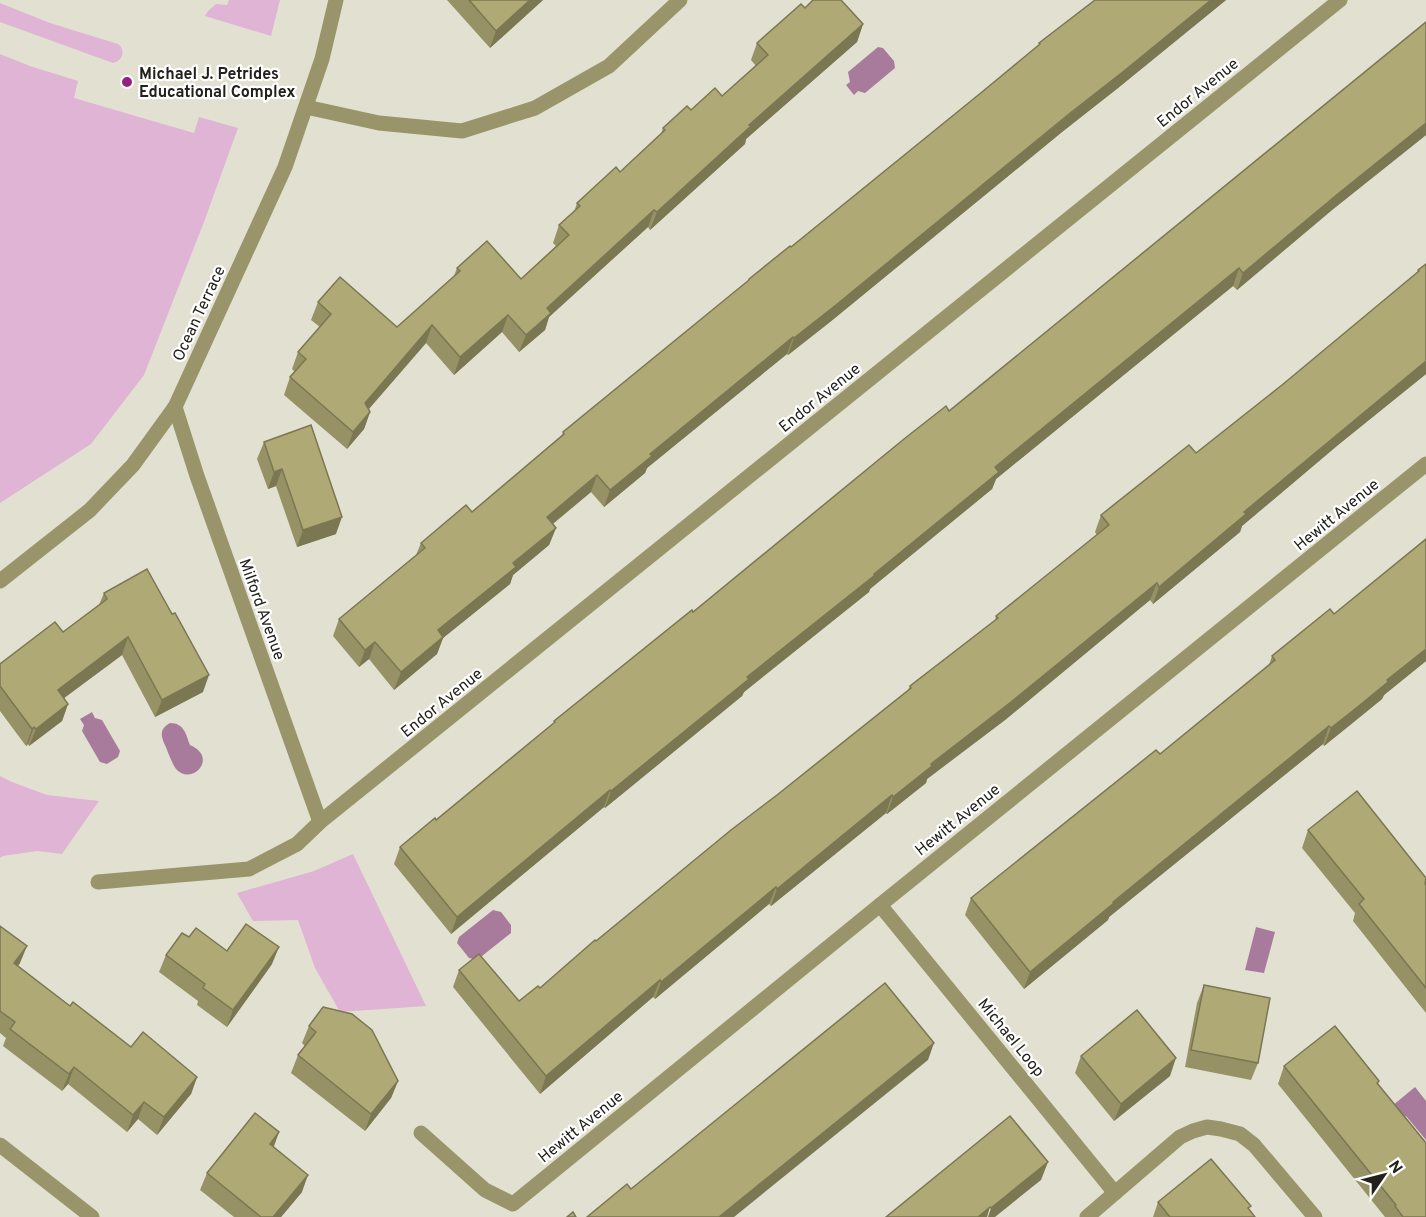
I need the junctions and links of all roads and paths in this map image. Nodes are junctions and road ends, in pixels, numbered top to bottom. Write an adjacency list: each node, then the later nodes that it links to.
1 (336, 0): 4 (street, Ocean Terrace)
2 (680, 0): 4 (street)
3 (1340, 0): 8 (street, Endor Avenue)
4 (306, 107): 5 (street, Ocean Terrace)
5 (174, 407): 7 (street, Ocean Terrace); 8 (street, Milford Avenue)
6 (1426, 464): 10 (street, Hewitt Avenue)
7 (0, 580)
8 (320, 822): 9 (street, Endor Avenue)
9 (98, 882)
10 (880, 905): 11 (street, Hewitt Avenue); 13 (street, Michael Loop)
11 (421, 1132)
12 (0, 1145): 14 (street)
13 (1115, 1193): 15 (street); 16 (street)
14 (92, 1217)
15 (1087, 1217)
16 (1315, 1217)

